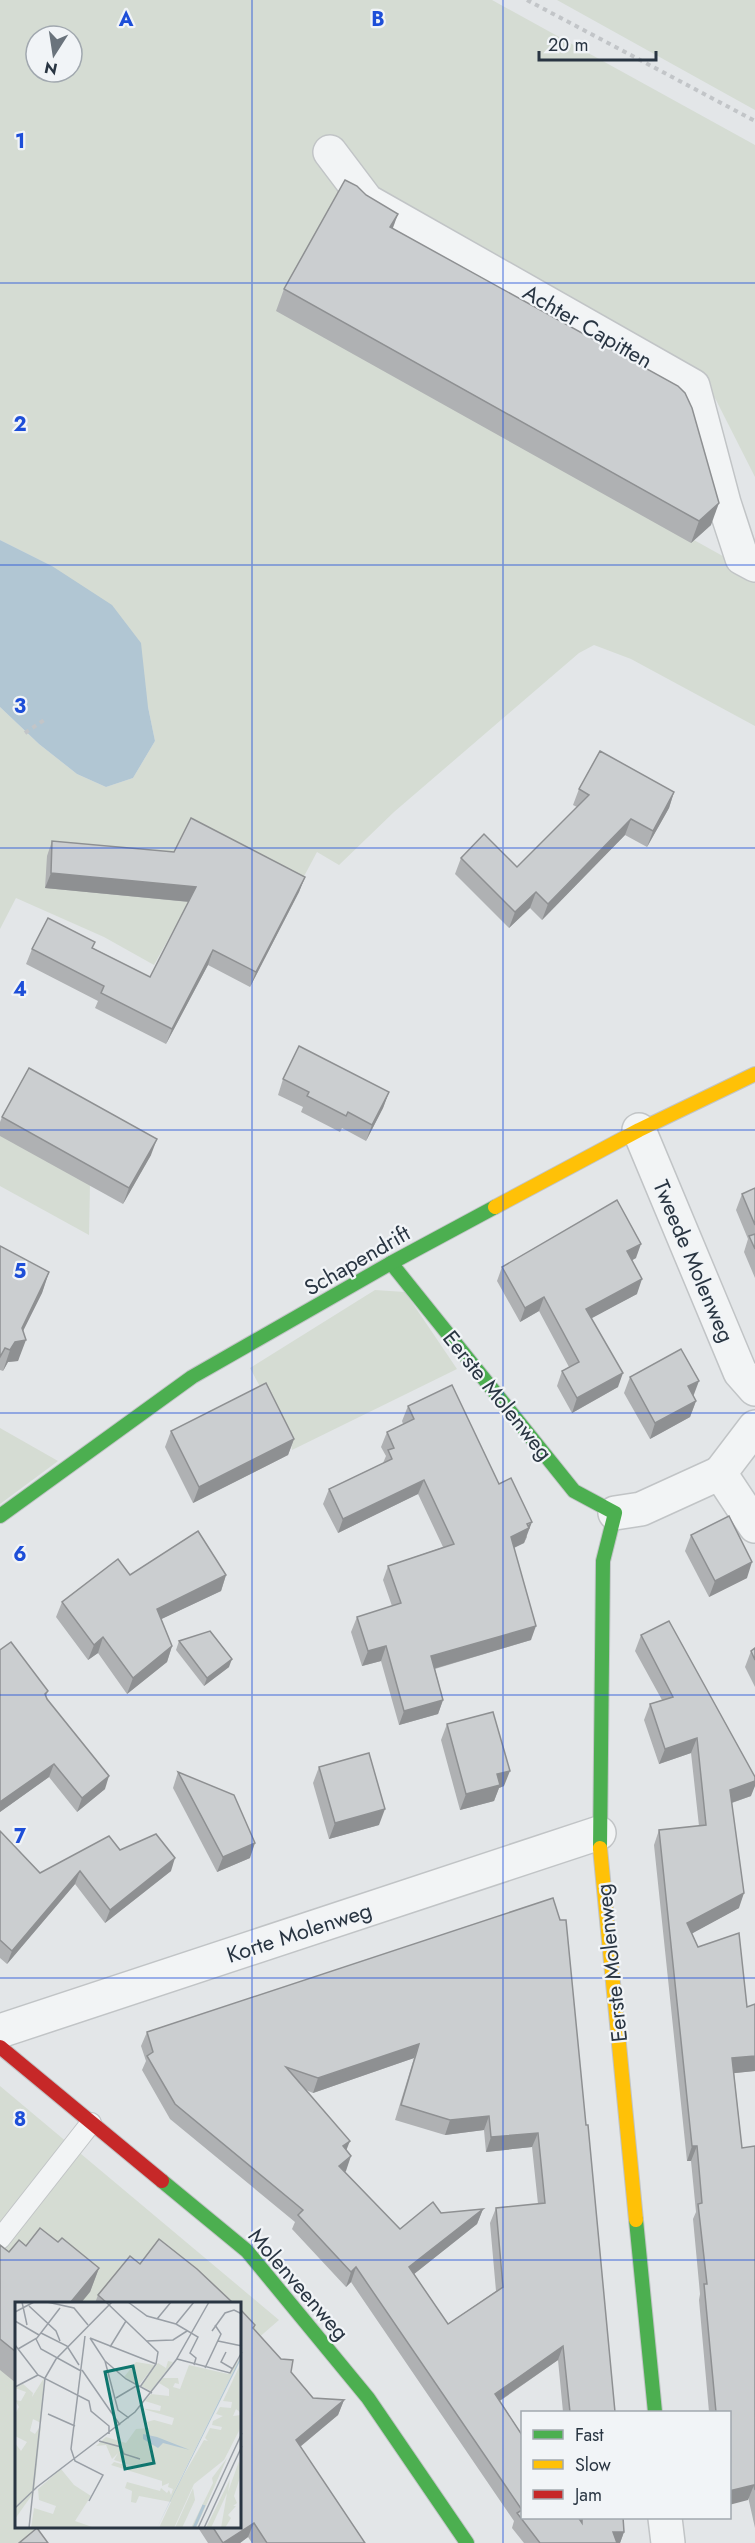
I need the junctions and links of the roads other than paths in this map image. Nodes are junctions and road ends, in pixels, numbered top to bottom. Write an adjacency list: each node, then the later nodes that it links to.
1 (330, 152): 2 (street, Achter Capitten)
2 (755, 566)
3 (755, 1074): 4 (street, Schapendrift)
4 (639, 1130): 5 (street, Schapendrift); 6 (street, Tweede Molenweg)
5 (391, 1263): 9 (street, Eerste Molenweg); 10 (street, Schapendrift)
6 (755, 1389)
7 (755, 1427): 8 (street)
8 (720, 1473): 9 (street); 11 (street)
9 (615, 1513): 12 (street, Eerste Molenweg)
10 (0, 1516)
11 (755, 1526)
12 (599, 1833): 13 (street, Korte Molenweg); 17 (street, Eerste Molenweg)
13 (0, 2031)
14 (0, 2047): 15 (street, Molenveenweg)
15 (91, 2123): 16 (lane); 19 (street, Molenveenweg)
16 (0, 2239)
17 (655, 2411)
18 (665, 2519): 20 (street)
19 (467, 2543)
20 (668, 2543)

